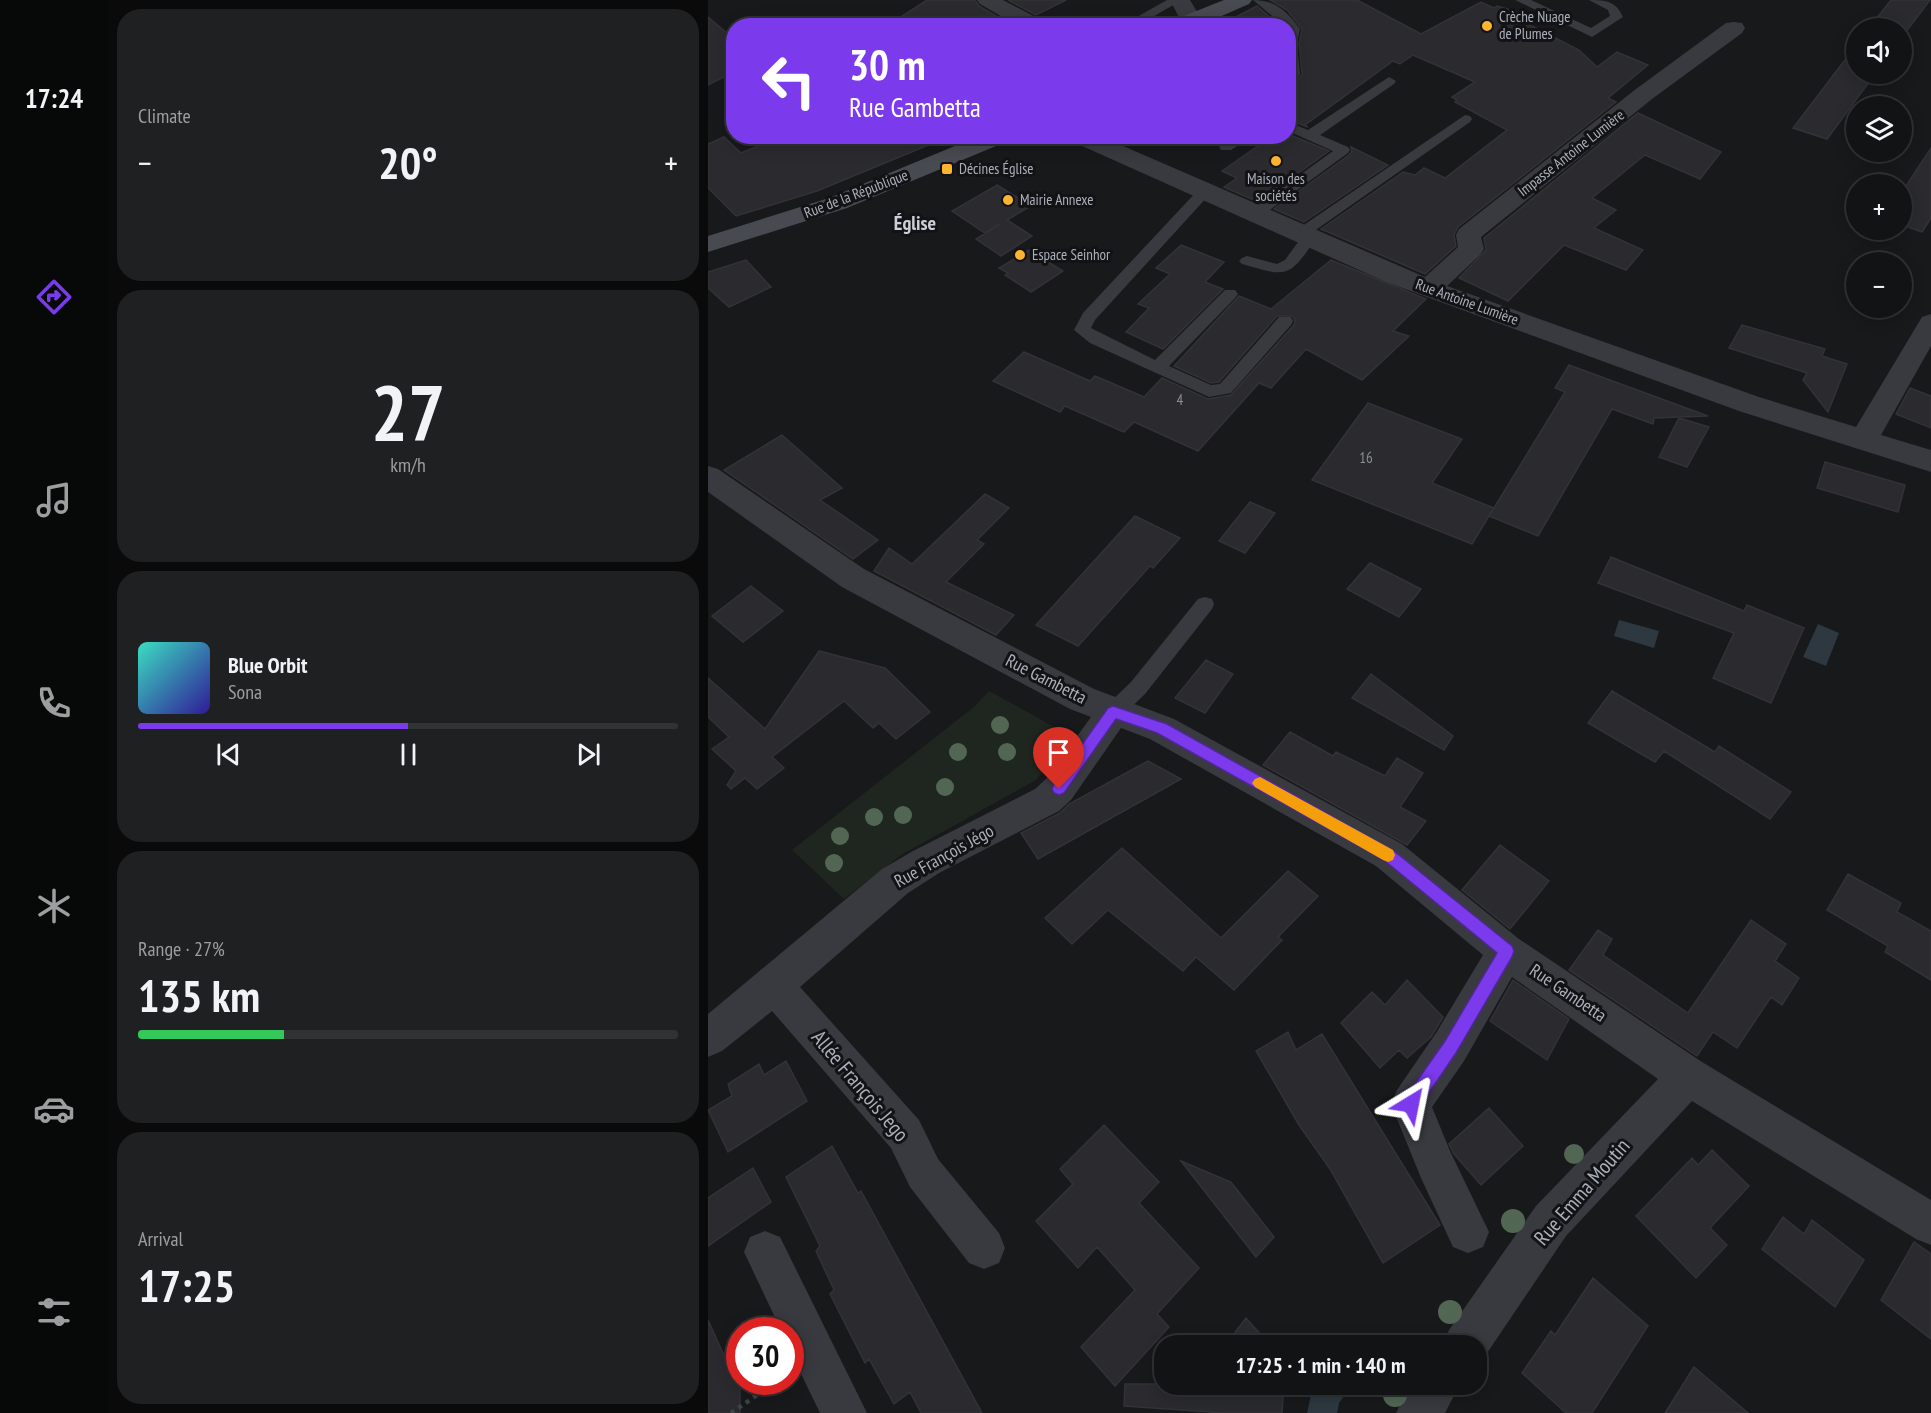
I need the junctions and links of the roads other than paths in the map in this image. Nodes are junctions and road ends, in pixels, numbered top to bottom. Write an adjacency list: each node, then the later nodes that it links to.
1 (987, 0): 7 (street)
2 (1178, 0): 8 (lane); 9 (street)
3 (1242, 0): 10 (street)
4 (1259, 0): 11 (lane)
5 (1521, 0): 6 (lane)
6 (1595, 0)
7 (1020, 18)
8 (1143, 18)
9 (1183, 18)
10 (1197, 18)
11 (1284, 18)
12 (1734, 28): 26 (street, Impasse Antoine Lumière)
13 (1389, 81): 16 (lane)
14 (1465, 119): 23 (lane)
15 (1296, 129): 16 (lane)
16 (1310, 135): 22 (lane)
17 (981, 144): 24 (street, Rue de la République)
18 (1097, 144): 21 (street, Rue Antoine Lumière)
19 (1231, 144): 20 (lane)
20 (1226, 147)
21 (1204, 192): 22 (street, Rue Antoine Lumière); 30 (lane)
22 (1255, 214): 23 (street, Rue Antoine Lumière)
23 (1305, 236): 25 (lane); 26 (street, Rue Antoine Lumière)
24 (708, 244)
25 (1247, 261)
26 (1429, 288): 31 (street, Rue Antoine Lumière)
27 (1230, 294): 30 (lane)
28 (1285, 321): 30 (lane)
29 (1931, 323): 31 (street)
30 (1157, 368)
31 (1865, 440): 32 (street, Rue Antoine Lumière)
32 (1931, 461)
33 (708, 477): 35 (street, Rue Gambetta)
34 (1205, 604): 35 (lane)
35 (1113, 712): 36 (street, Rue Gambetta); 37 (street, Rue François Jégo)
36 (1506, 951): 39 (street, Rue Gambetta); 41 (street)
37 (774, 985): 38 (street, Rue François Jégo); 42 (street, Allée François Jego)
38 (708, 1038)
39 (1688, 1076): 40 (street, Rue Gambetta); 44 (street, Rue Emma Moutin)
40 (1931, 1224)
41 (1468, 1232)
42 (984, 1248)
43 (765, 1252): 46 (street)
44 (1473, 1335)
45 (1431, 1395): 47 (street)
46 (844, 1413)
47 (1419, 1413)

